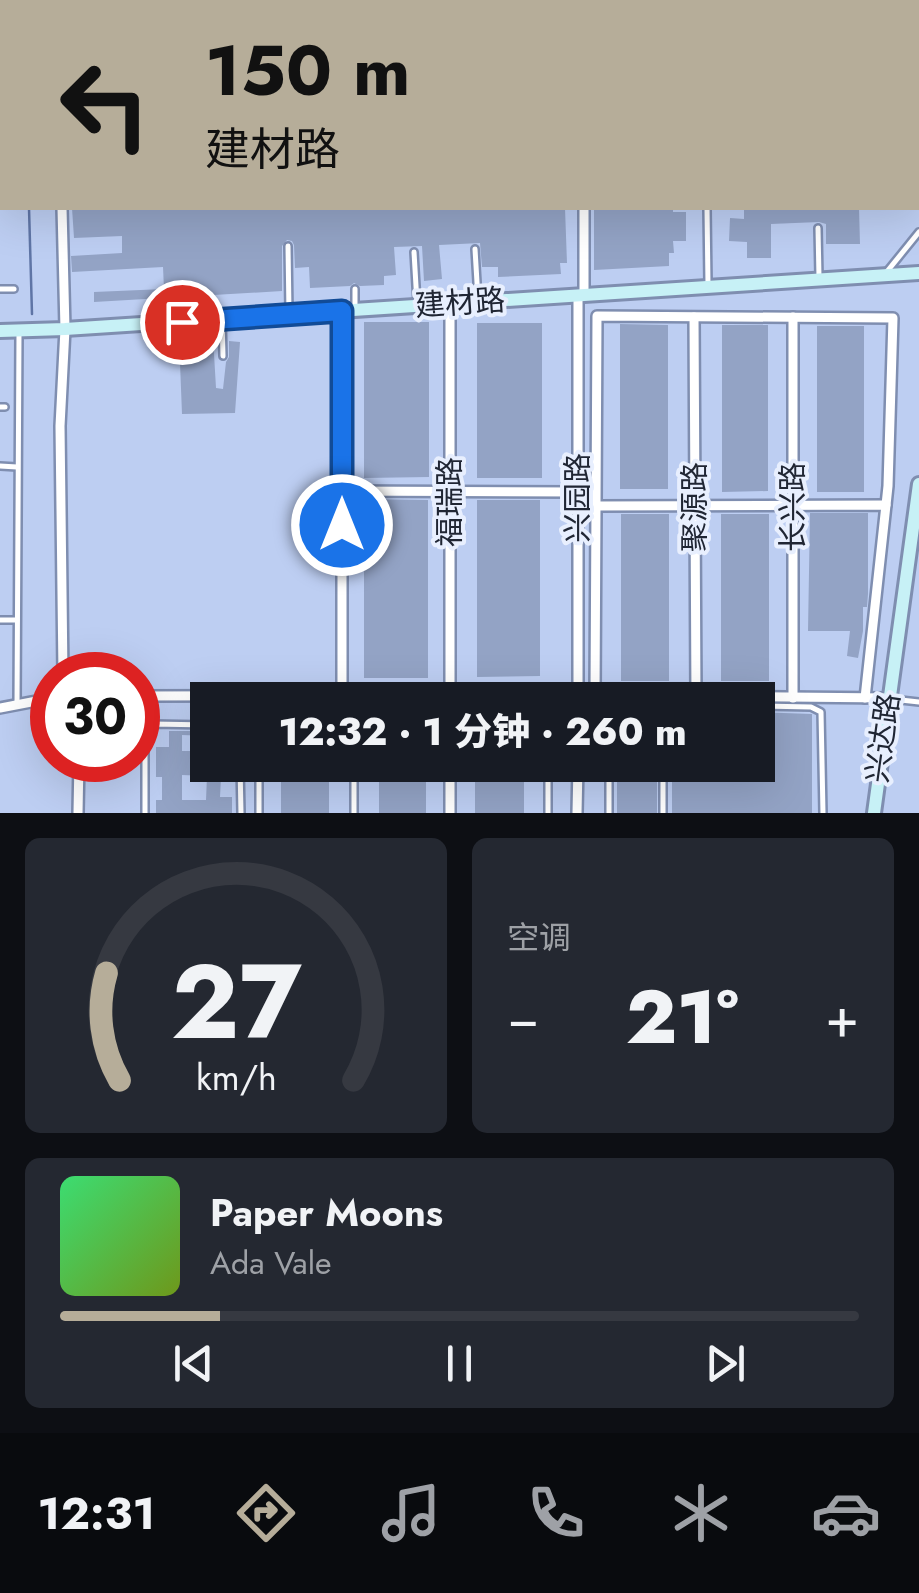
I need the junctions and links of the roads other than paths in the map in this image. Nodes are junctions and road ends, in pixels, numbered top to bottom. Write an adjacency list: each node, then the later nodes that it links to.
1 (62, 210): 25 (street)
2 (584, 210): 16 (street, 兴园路)
3 (706, 210): 12 (lane)
4 (818, 228): 11 (lane)
5 (919, 232): 10 (lane)
6 (288, 246): 21 (lane)
7 (476, 249): 17 (lane)
8 (414, 252): 19 (lane)
9 (919, 274): 10 (street, 建材路)
10 (883, 276): 11 (street, 建材路)
11 (819, 280): 12 (street, 建材路)
12 (708, 287): 16 (street, 建材路)
13 (14, 288): 14 (lane)
14 (0, 289)
15 (355, 289): 20 (lane)
16 (581, 296): 17 (street, 建材路); 34 (street, 兴园路)
17 (478, 302): 18 (street, 建材路)
18 (450, 304): 19 (street, 建材路); 33 (street, 福瑞路)
19 (417, 306): 20 (street, 建材路)
20 (349, 311): 21 (street, 建材路); 32 (street)
21 (290, 314): 24 (street, 建材路)
22 (694, 316): 23 (street); 37 (street); 38 (street, 聚源路)
23 (793, 317): 35 (street, 长兴路); 36 (street)
24 (222, 319): 25 (street, 建材路); 28 (lane)
25 (65, 329): 26 (street, 建材路); 41 (street)
26 (18, 330): 27 (street, 建材路); 30 (lane)
27 (0, 331)
28 (223, 356)
29 (0, 466): 30 (lane)
30 (17, 466): 40 (lane)
31 (919, 484): 52 (street, 兴达路)
32 (342, 491): 33 (street); 42 (street)
33 (450, 491): 34 (street); 43 (street, 福瑞路)
34 (578, 492): 44 (street, 兴园路)
35 (793, 505): 36 (street); 38 (street); 50 (street, 长兴路)
36 (886, 505): 51 (street)
37 (596, 506): 38 (street); 45 (street)
38 (695, 506): 46 (street, 聚源路)
39 (0, 620): 40 (lane)
40 (17, 620): 55 (lane)
41 (64, 652)
42 (342, 682)
43 (450, 682)
44 (578, 682)
45 (595, 682)
46 (696, 682)
47 (160, 696): 48 (street)
48 (190, 697)
49 (775, 698): 50 (street)
50 (793, 698): 51 (street)
51 (865, 698): 52 (street)
52 (889, 698): 54 (lane); 79 (street, 兴达路)
53 (30, 702): 55 (street)
54 (919, 702)
55 (17, 705): 57 (street)
56 (775, 706): 78 (lane)
57 (0, 708)
58 (190, 724): 69 (lane)
59 (79, 782): 68 (street)
60 (240, 782): 70 (lane)
61 (259, 782): 71 (lane)
62 (354, 782): 72 (lane)
63 (450, 782): 73 (street)
64 (548, 782): 74 (lane)
65 (578, 782): 75 (street)
66 (608, 782): 76 (lane)
67 (663, 782): 77 (lane)
68 (78, 813)
69 (145, 813)
70 (241, 813)
71 (259, 813)
72 (354, 813)
73 (450, 813)
74 (548, 813)
75 (578, 813)
76 (609, 813)
77 (663, 813)
78 (823, 813)
79 (874, 813)

